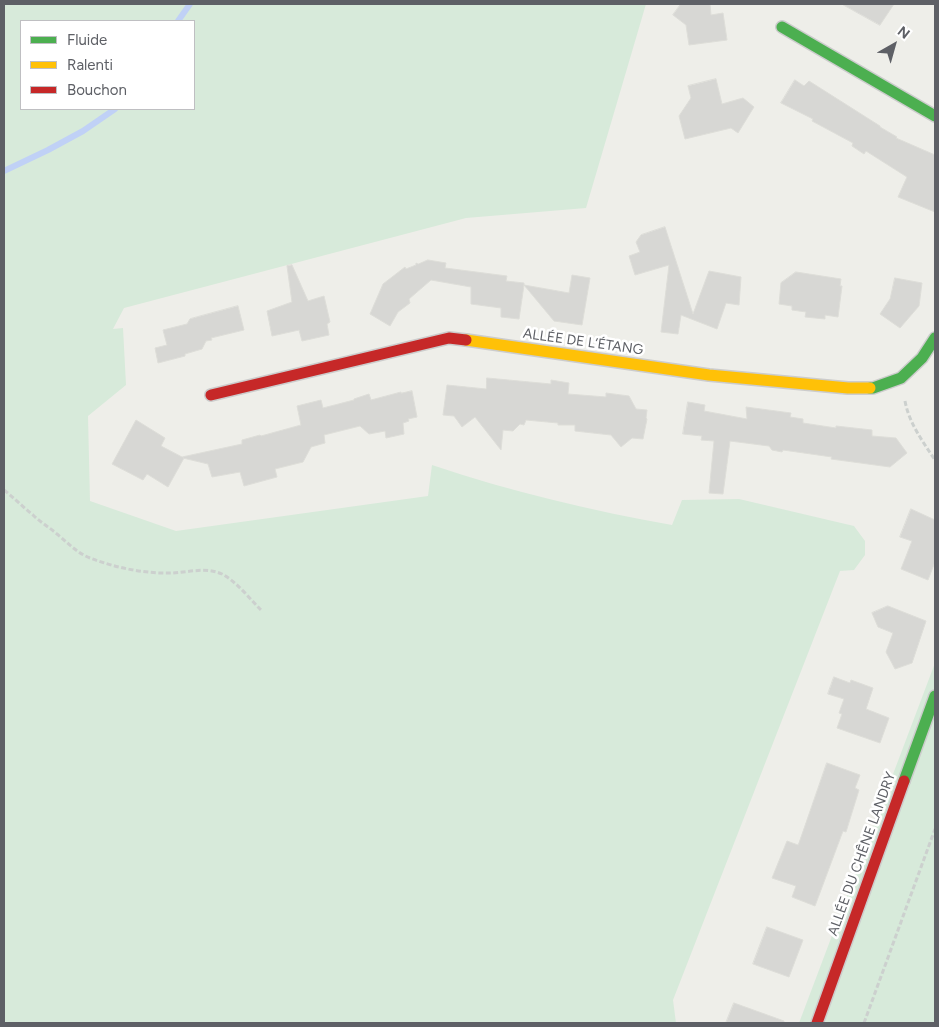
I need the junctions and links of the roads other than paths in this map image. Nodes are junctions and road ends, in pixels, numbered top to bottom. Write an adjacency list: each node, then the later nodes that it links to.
1 (782, 27): 2 (street)
2 (935, 116)
3 (935, 338): 4 (street, ALLÉE DE L’ÉTANG)
4 (211, 395)
5 (935, 696): 6 (street, ALLÉE DU CHÊNE LANDRY)
6 (817, 1023)

